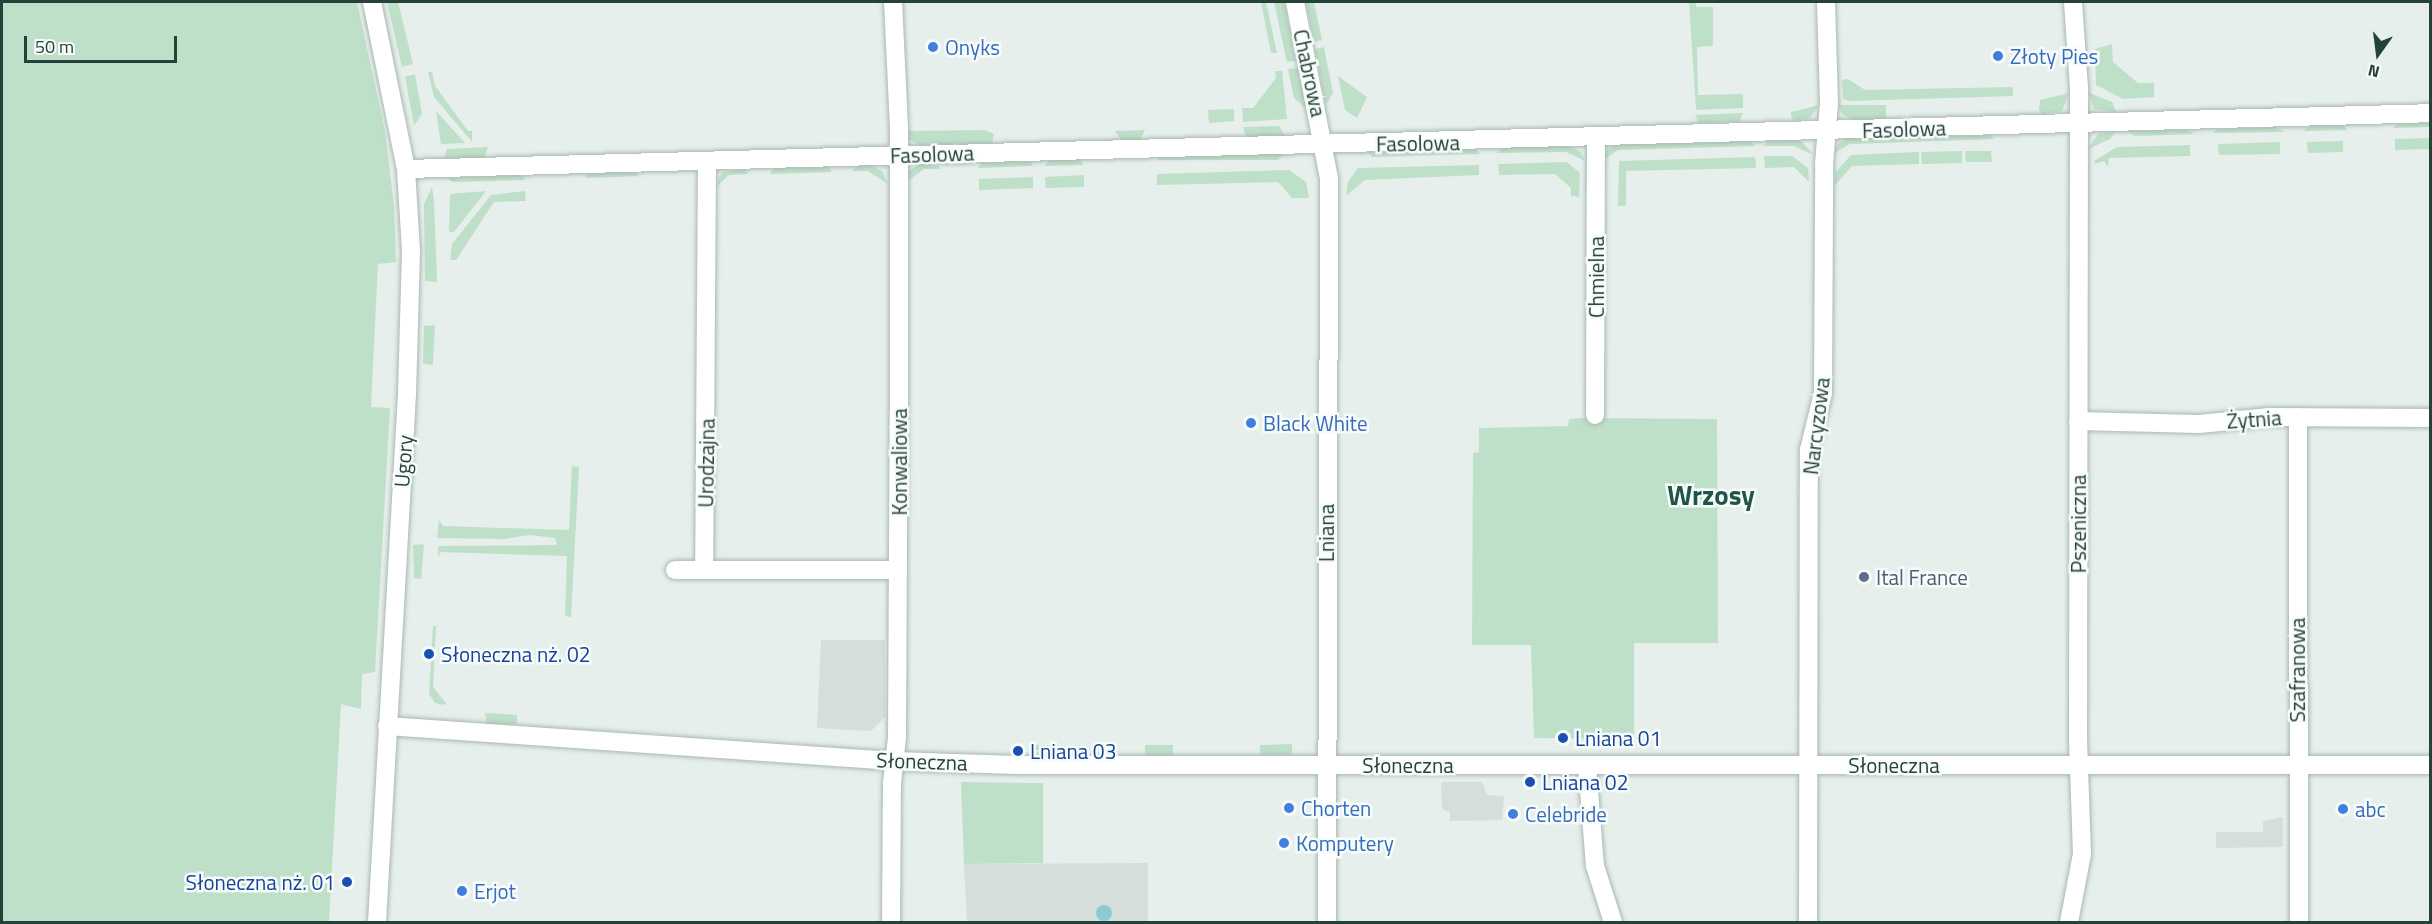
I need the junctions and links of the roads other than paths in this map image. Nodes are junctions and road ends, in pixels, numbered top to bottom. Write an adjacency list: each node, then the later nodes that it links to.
1 (372, 2): 13 (street, Ugory)
2 (893, 2): 11 (street, Konwaliowa)
3 (1295, 2): 10 (street, Chabrowa)
4 (1826, 2): 8 (street, Narcyzowa)
5 (2073, 2): 7 (street, Pszeniczna)
6 (2430, 113): 7 (street, Fasolowa)
7 (2079, 124): 8 (street, Fasolowa); 17 (street, Pszeniczna)
8 (1827, 132): 9 (street, Fasolowa); 25 (street, Narcyzowa)
9 (1596, 139): 10 (street, Fasolowa); 14 (street, Chmielna)
10 (1325, 144): 11 (street, Fasolowa); 23 (street, Lniana)
11 (899, 154): 12 (street, Fasolowa); 20 (street, Konwaliowa)
12 (707, 162): 13 (street, Fasolowa); 19 (street, Urodzajna)
13 (406, 169): 21 (street, Ugory)
14 (1595, 415)
15 (2298, 417): 16 (street, Żytnia); 17 (street, Żytnia); 28 (street, Szafranowa)
16 (2430, 418)
17 (2078, 422): 26 (street, Pszeniczna)
18 (675, 570): 19 (street)
19 (704, 570): 20 (street)
20 (898, 570): 22 (street, Konwaliowa)
21 (387, 726): 22 (street, Słoneczna); 29 (street, Ugory)
22 (894, 761): 23 (street, Słoneczna); 30 (street, Konwaliowa)
23 (1330, 764): 24 (street, Słoneczna); 31 (street, Lniana)
24 (1587, 765): 25 (street, Słoneczna); 32 (street)
25 (1809, 765): 26 (street, Słoneczna); 33 (street, Narcyzowa)
26 (2079, 765): 28 (street, Słoneczna); 34 (street, Pszeniczna)
27 (2430, 765): 28 (street, Słoneczna)
28 (2297, 766): 35 (street, Szafranowa)
29 (377, 922)
30 (891, 922)
31 (1327, 922)
32 (1613, 922)
33 (1808, 922)
34 (2069, 922)
35 (2298, 922)

